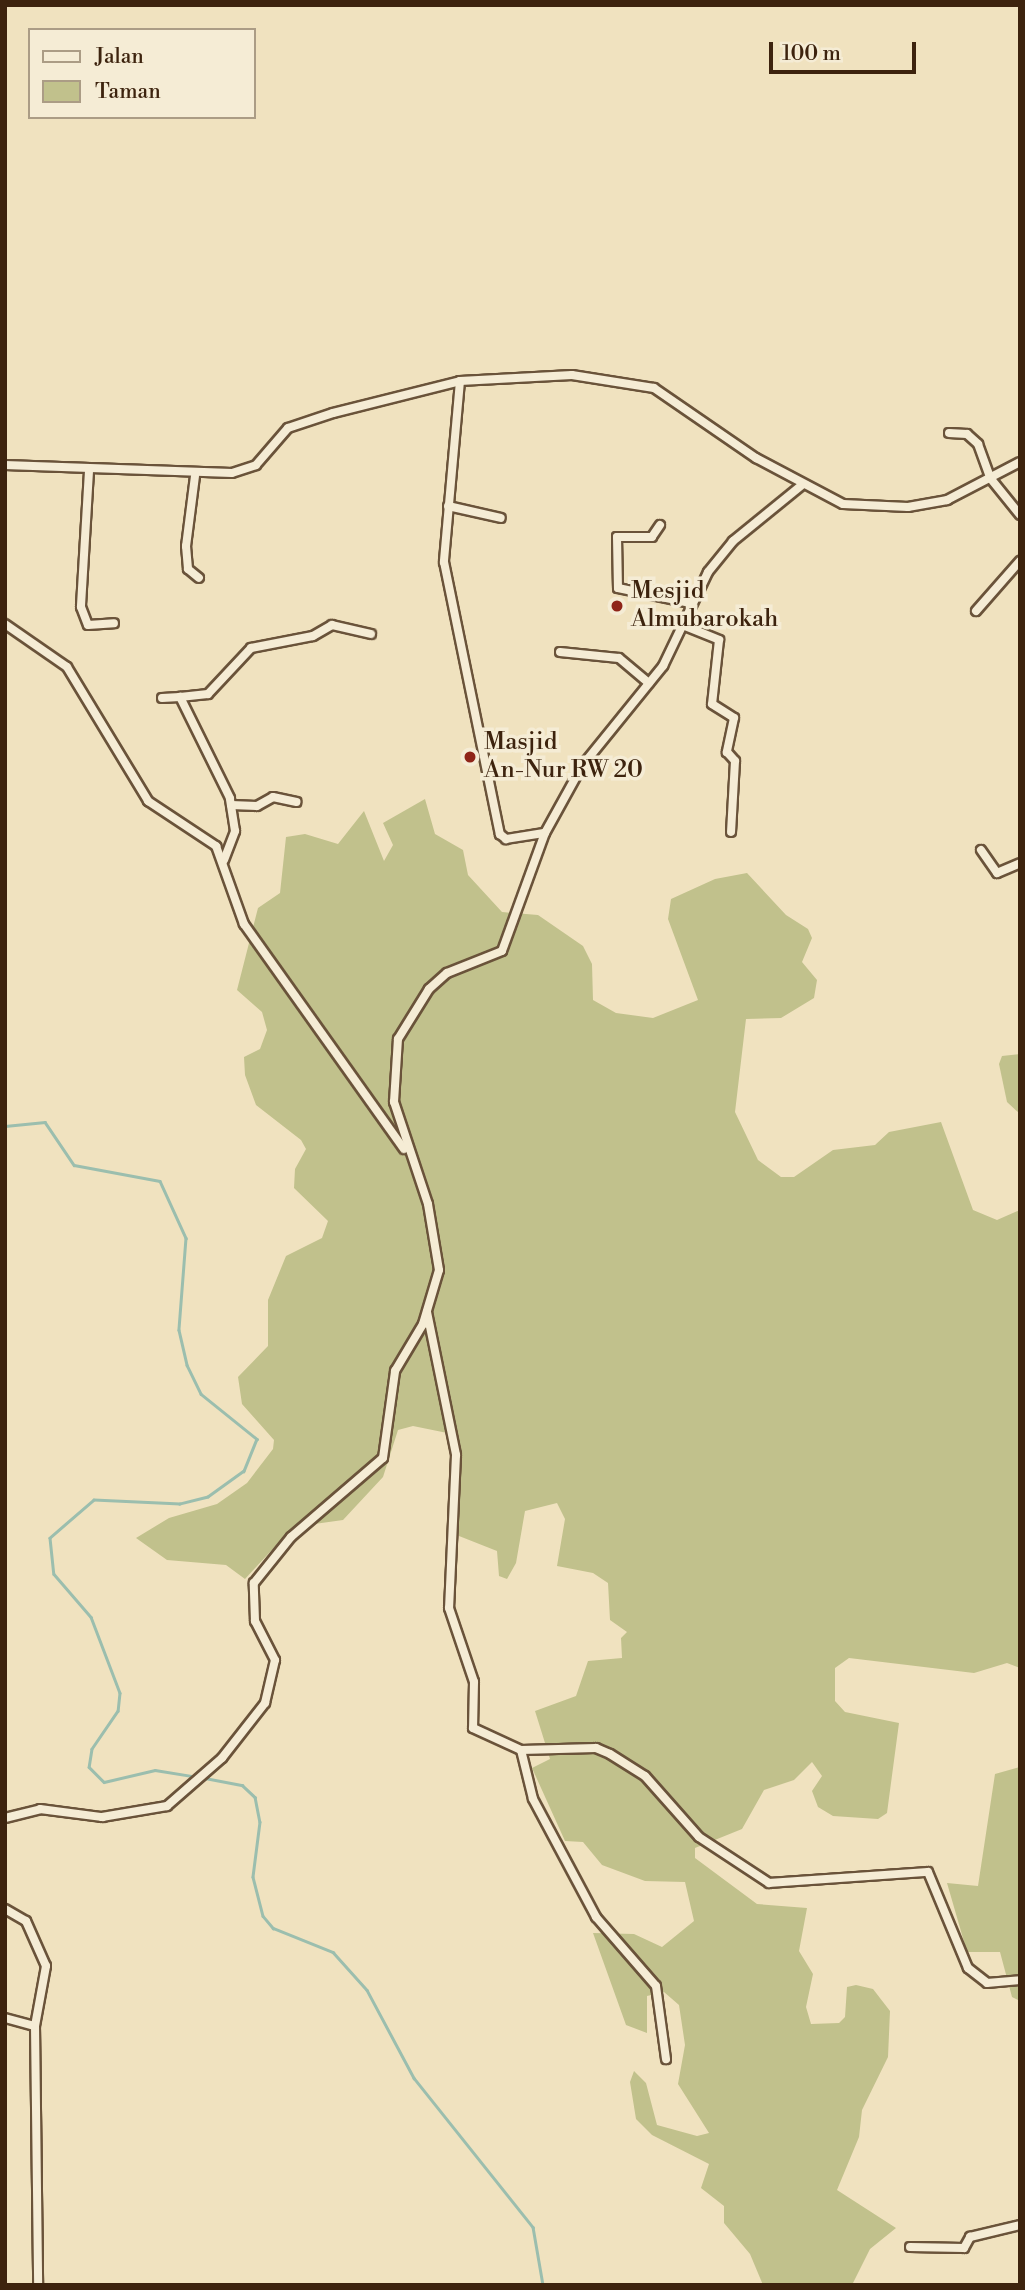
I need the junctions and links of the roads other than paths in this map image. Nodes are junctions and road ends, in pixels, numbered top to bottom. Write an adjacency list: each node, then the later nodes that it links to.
1 (460, 381): 6 (street); 8 (street); 9 (street)
2 (949, 433): 7 (street)
3 (1020, 462): 7 (street)
4 (5, 465): 5 (street)
5 (89, 471): 6 (street); 17 (street)
6 (195, 476): 14 (street)
7 (991, 479): 8 (street); 10 (street)
8 (802, 485): 15 (street)
9 (448, 506): 11 (street); 28 (street)
10 (1020, 515)
11 (501, 518)
12 (660, 525): 15 (street)
13 (1020, 561): 16 (street)
14 (199, 578)
15 (690, 603): 19 (street)
16 (976, 611)
17 (114, 622)
18 (5, 625): 30 (street)
19 (685, 626): 22 (street); 27 (street)
20 (371, 634): 24 (street)
21 (560, 652): 22 (street)
22 (649, 683): 28 (street)
23 (162, 698): 24 (street)
24 (180, 698): 26 (street)
25 (296, 802): 26 (street)
26 (231, 805): 30 (street)
27 (731, 832)
28 (545, 833): 32 (street)
29 (981, 850): 31 (street)
30 (224, 860): 32 (street)
31 (1020, 863)
32 (407, 1152): 33 (street)
33 (426, 1309): 34 (street); 35 (street)
34 (521, 1750): 37 (street); 40 (street)
35 (5, 1818)
36 (5, 1909): 39 (street)
37 (1020, 1980)
38 (5, 2018): 39 (street)
39 (35, 2026): 43 (street)
40 (666, 2059)
41 (1020, 2225): 42 (street)
42 (910, 2247)
43 (38, 2285)

